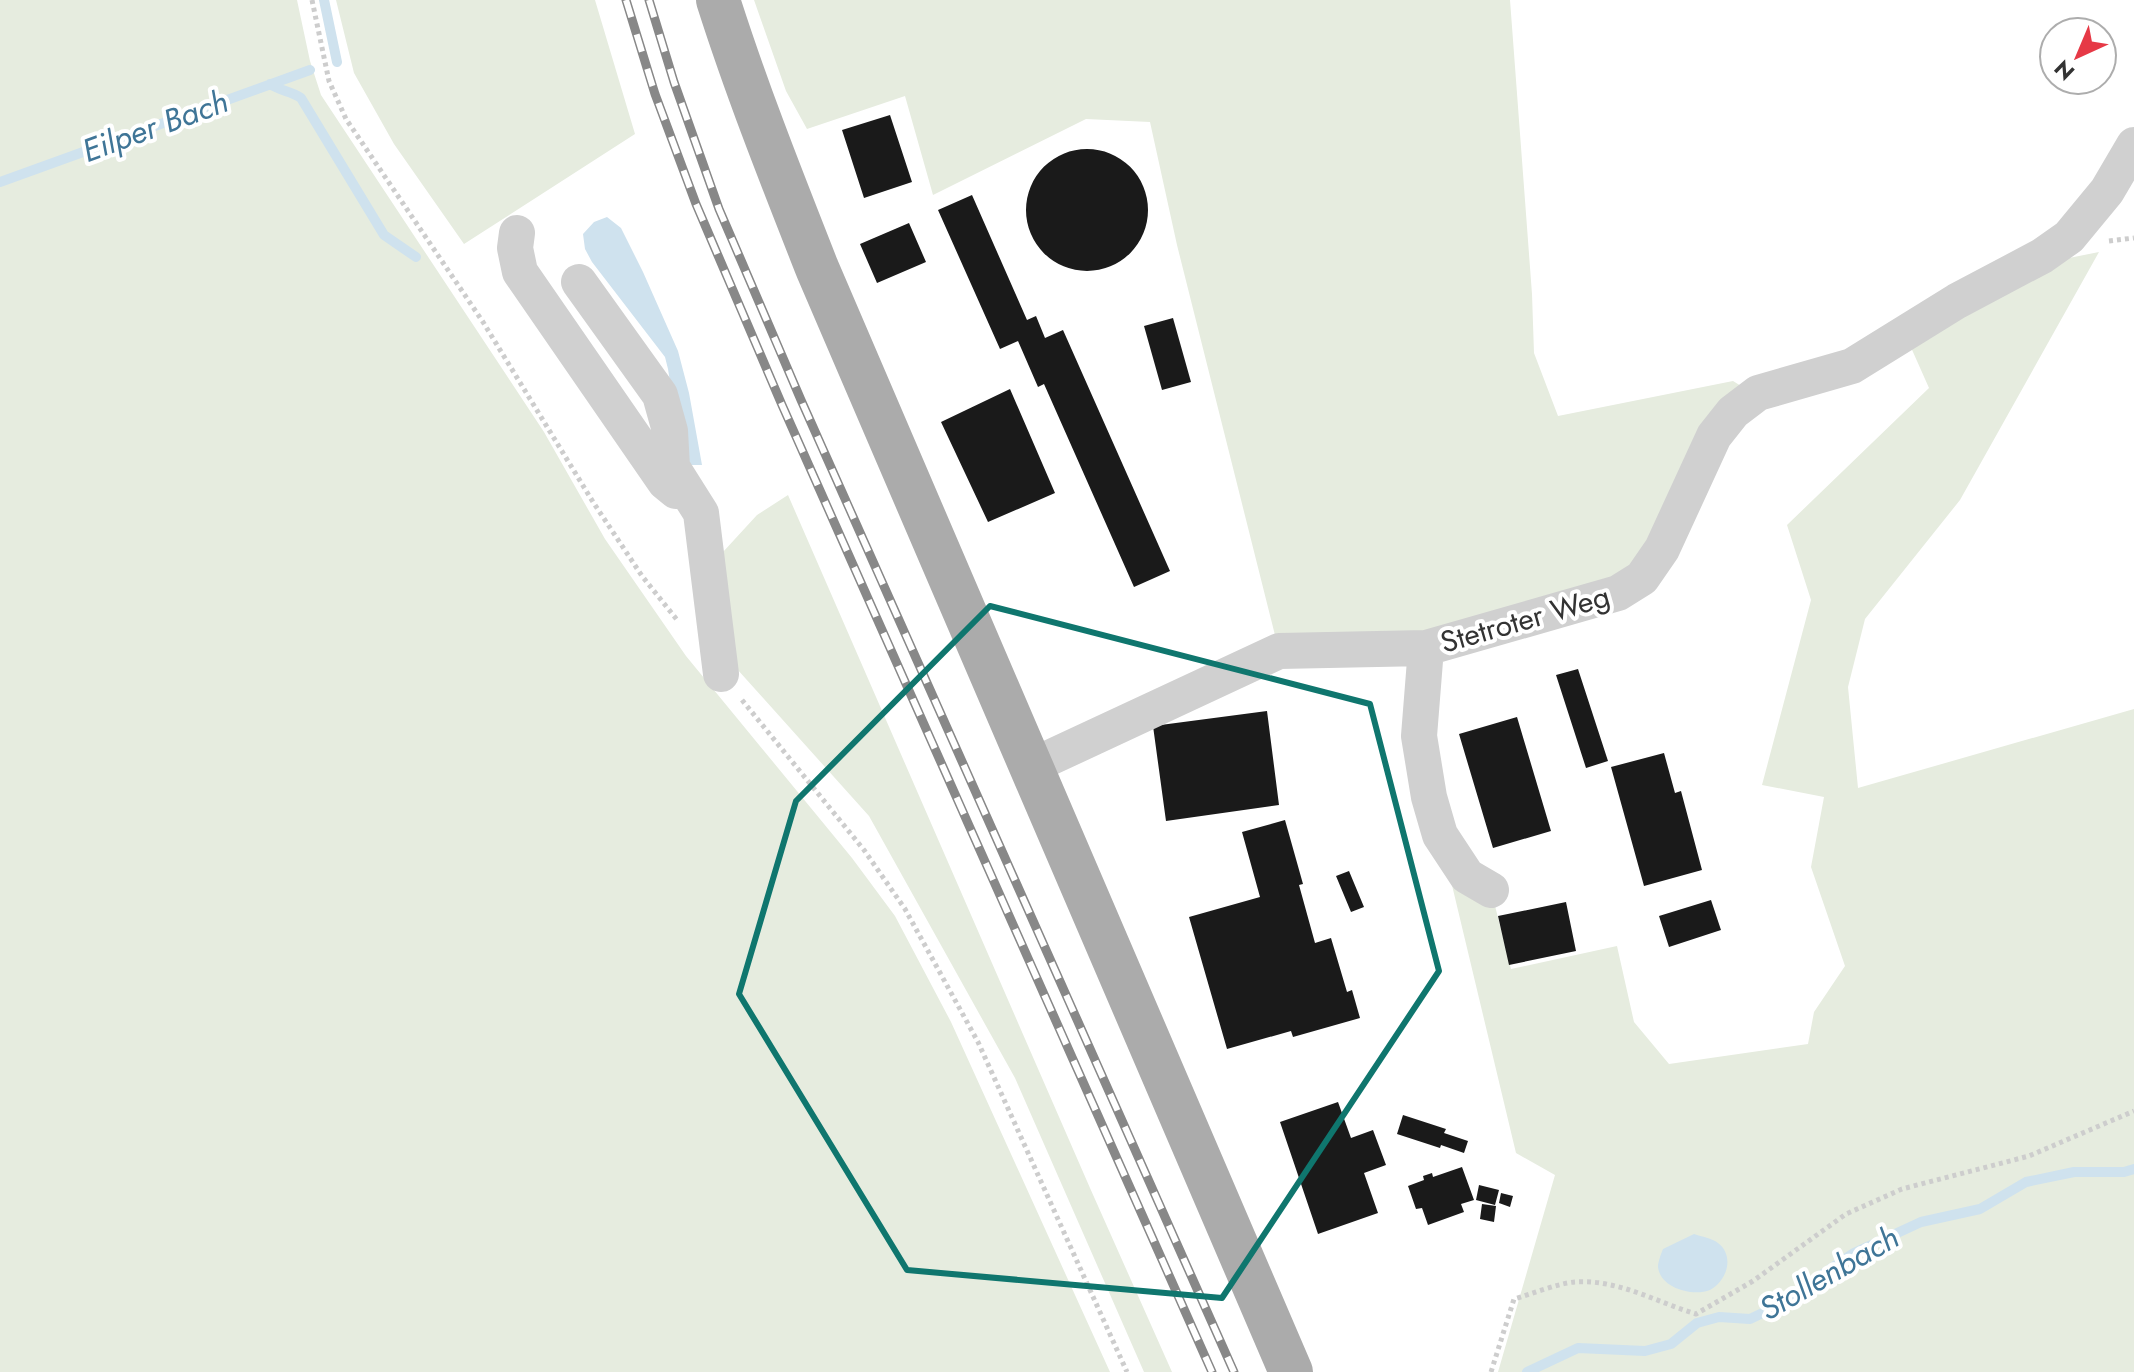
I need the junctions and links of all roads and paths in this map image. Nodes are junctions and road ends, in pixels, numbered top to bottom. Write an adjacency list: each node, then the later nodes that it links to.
1 (718, 0): 8 (main road)
2 (2134, 145): 6 (street, Stetroter Weg)
3 (517, 233): 5 (street)
4 (579, 282): 5 (street)
5 (701, 513): 7 (street)
6 (1426, 648): 8 (street, Stetroter Weg); 9 (street)
7 (721, 674)
8 (1032, 766): 11 (main road)
9 (1491, 890)
10 (2134, 1111): 12 (path)
11 (1291, 1372)
12 (1491, 1372)

